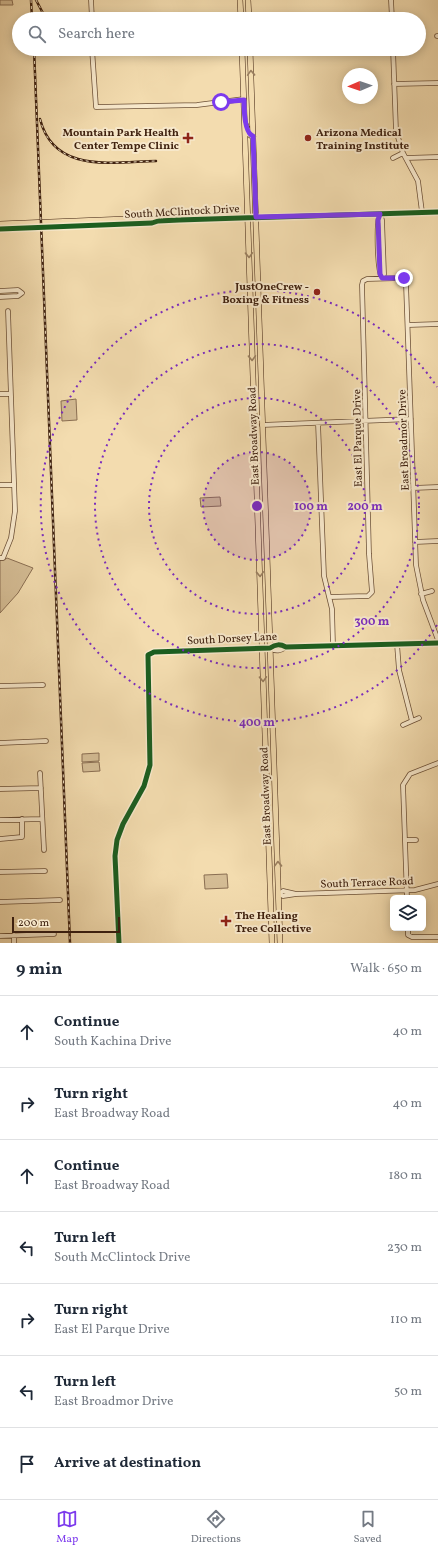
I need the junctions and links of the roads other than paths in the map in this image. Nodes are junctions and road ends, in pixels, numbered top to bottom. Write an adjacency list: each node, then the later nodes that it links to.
1 (91, 0): 5 (street)
2 (240, 0): 6 (main road)
3 (248, 0): 7 (main road)
4 (391, 0): 8 (street)
5 (92, 12)
6 (241, 12)
7 (249, 12)
8 (392, 12)
9 (92, 56): 16 (street)
10 (242, 56): 16 (main road, East Broadway Road)
11 (250, 56): 15 (main road, East Broadway Road, one-way to 11)
12 (393, 56): 14 (street)
13 (438, 83): 14 (street)
14 (394, 84): 19 (street)
15 (251, 96): 16 (main road); 18 (main road, East Broadway Road)
16 (244, 100): 17 (main road, East Broadway Road)
17 (244, 122): 18 (main road); 26 (main road, East Broadway Road)
18 (253, 136): 27 (main road, East Broadway Road)
19 (403, 153): 21 (street); 22 (street)
20 (438, 157): 22 (street)
21 (394, 158)
22 (406, 158): 23 (street)
23 (422, 212): 24 (main road, South McClintock Drive); 25 (main road, South McClintock Drive)
24 (438, 212)
25 (380, 214): 27 (main road, South McClintock Drive); 31 (street)
26 (247, 217): 27 (main road, South McClintock Drive); 28 (main road, South McClintock Drive); 36 (main road, East Broadway Road, one-way to 36)
27 (256, 217): 37 (main road, East Broadway Road)
28 (158, 221): 29 (main road, South McClintock Drive); 30 (main road, South McClintock Drive)
29 (0, 224)
30 (0, 229)
31 (382, 278): 32 (street, East Broadmor Drive); 39 (street, East Broadmor Drive)
32 (363, 281): 43 (street, East El Parque Drive)
33 (0, 291): 34 (street)
34 (0, 297)
35 (8, 311): 41 (street)
36 (251, 324): 37 (main road); 45 (main road, East Broadway Road, one-way to 45)
37 (259, 324): 46 (main road, East Broadway Road)
38 (438, 324): 39 (street)
39 (408, 325): 42 (street, East Broadmor Drive)
40 (0, 394): 41 (street)
41 (10, 394): 48 (street)
42 (411, 420): 43 (street); 50 (street, East Broadmor Drive)
43 (366, 421): 44 (street); 58 (street, East El Parque Drive)
44 (318, 423): 46 (street); 58 (street)
45 (254, 425): 46 (main road); 51 (main road, East Broadway Road)
46 (262, 425): 52 (main road, East Broadway Road)
47 (0, 485): 48 (street)
48 (14, 485): 55 (street)
49 (438, 487): 50 (street)
50 (413, 488): 54 (street, East Broadmor Drive)
51 (258, 535): 52 (main road); 62 (main road, East Broadway Road, one-way to 62)
52 (266, 536): 63 (main road, East Broadway Road)
53 (438, 541): 54 (street)
54 (415, 542): 57 (street, East Broadmor Drive)
55 (2, 558)
56 (432, 591): 57 (street)
57 (421, 594): 59 (street, East Broadmor Drive)
58 (329, 597): 61 (street)
59 (438, 642): 60 (street, South Dorsey Lane)
60 (397, 644): 61 (street, South Dorsey Lane); 67 (street)
61 (333, 646): 63 (street, South Dorsey Lane)
62 (262, 648): 63 (street, South Dorsey Lane); 71 (main road, East Broadway Road, one-way to 71); 101 (street, South Dorsey Lane)
63 (270, 648): 69 (main road, East Broadway Road)
64 (43, 685): 65 (street)
65 (0, 686)
66 (419, 718): 67 (street)
67 (412, 721): 68 (street)
68 (403, 725)
69 (273, 740): 71 (main road); 78 (main road, East Broadway Road)
70 (46, 741): 72 (street)
71 (265, 741): 77 (main road, East Broadway Road)
72 (0, 743)
73 (438, 763): 83 (street)
74 (40, 773): 75 (street)
75 (41, 788): 76 (street); 79 (street)
76 (0, 789)
77 (268, 810): 78 (main road); 90 (main road, East Broadway Road)
78 (276, 810): 91 (main road, East Broadway Road, one-way to 78)
79 (42, 818): 80 (street); 85 (street)
80 (22, 819): 81 (street); 82 (street)
81 (0, 820)
82 (0, 838)
83 (405, 840): 84 (street); 89 (street)
84 (416, 840)
85 (44, 850)
86 (45, 871): 87 (street)
87 (0, 872)
88 (438, 884): 89 (street, South Terrace Road)
89 (406, 890): 91 (street, South Terrace Road); 92 (street)
90 (271, 894): 91 (main road); 102 (main road, East Broadway Road)
91 (278, 894): 103 (main road, East Broadway Road)
92 (407, 895)
93 (60, 900): 94 (street)
94 (0, 902)
95 (408, 931): 99 (street)
96 (54, 934): 97 (street)
97 (14, 935): 98 (street); 100 (street)
98 (0, 936)
99 (438, 937)
100 (14, 943)
101 (119, 943)
102 (272, 943)
103 (280, 943)

